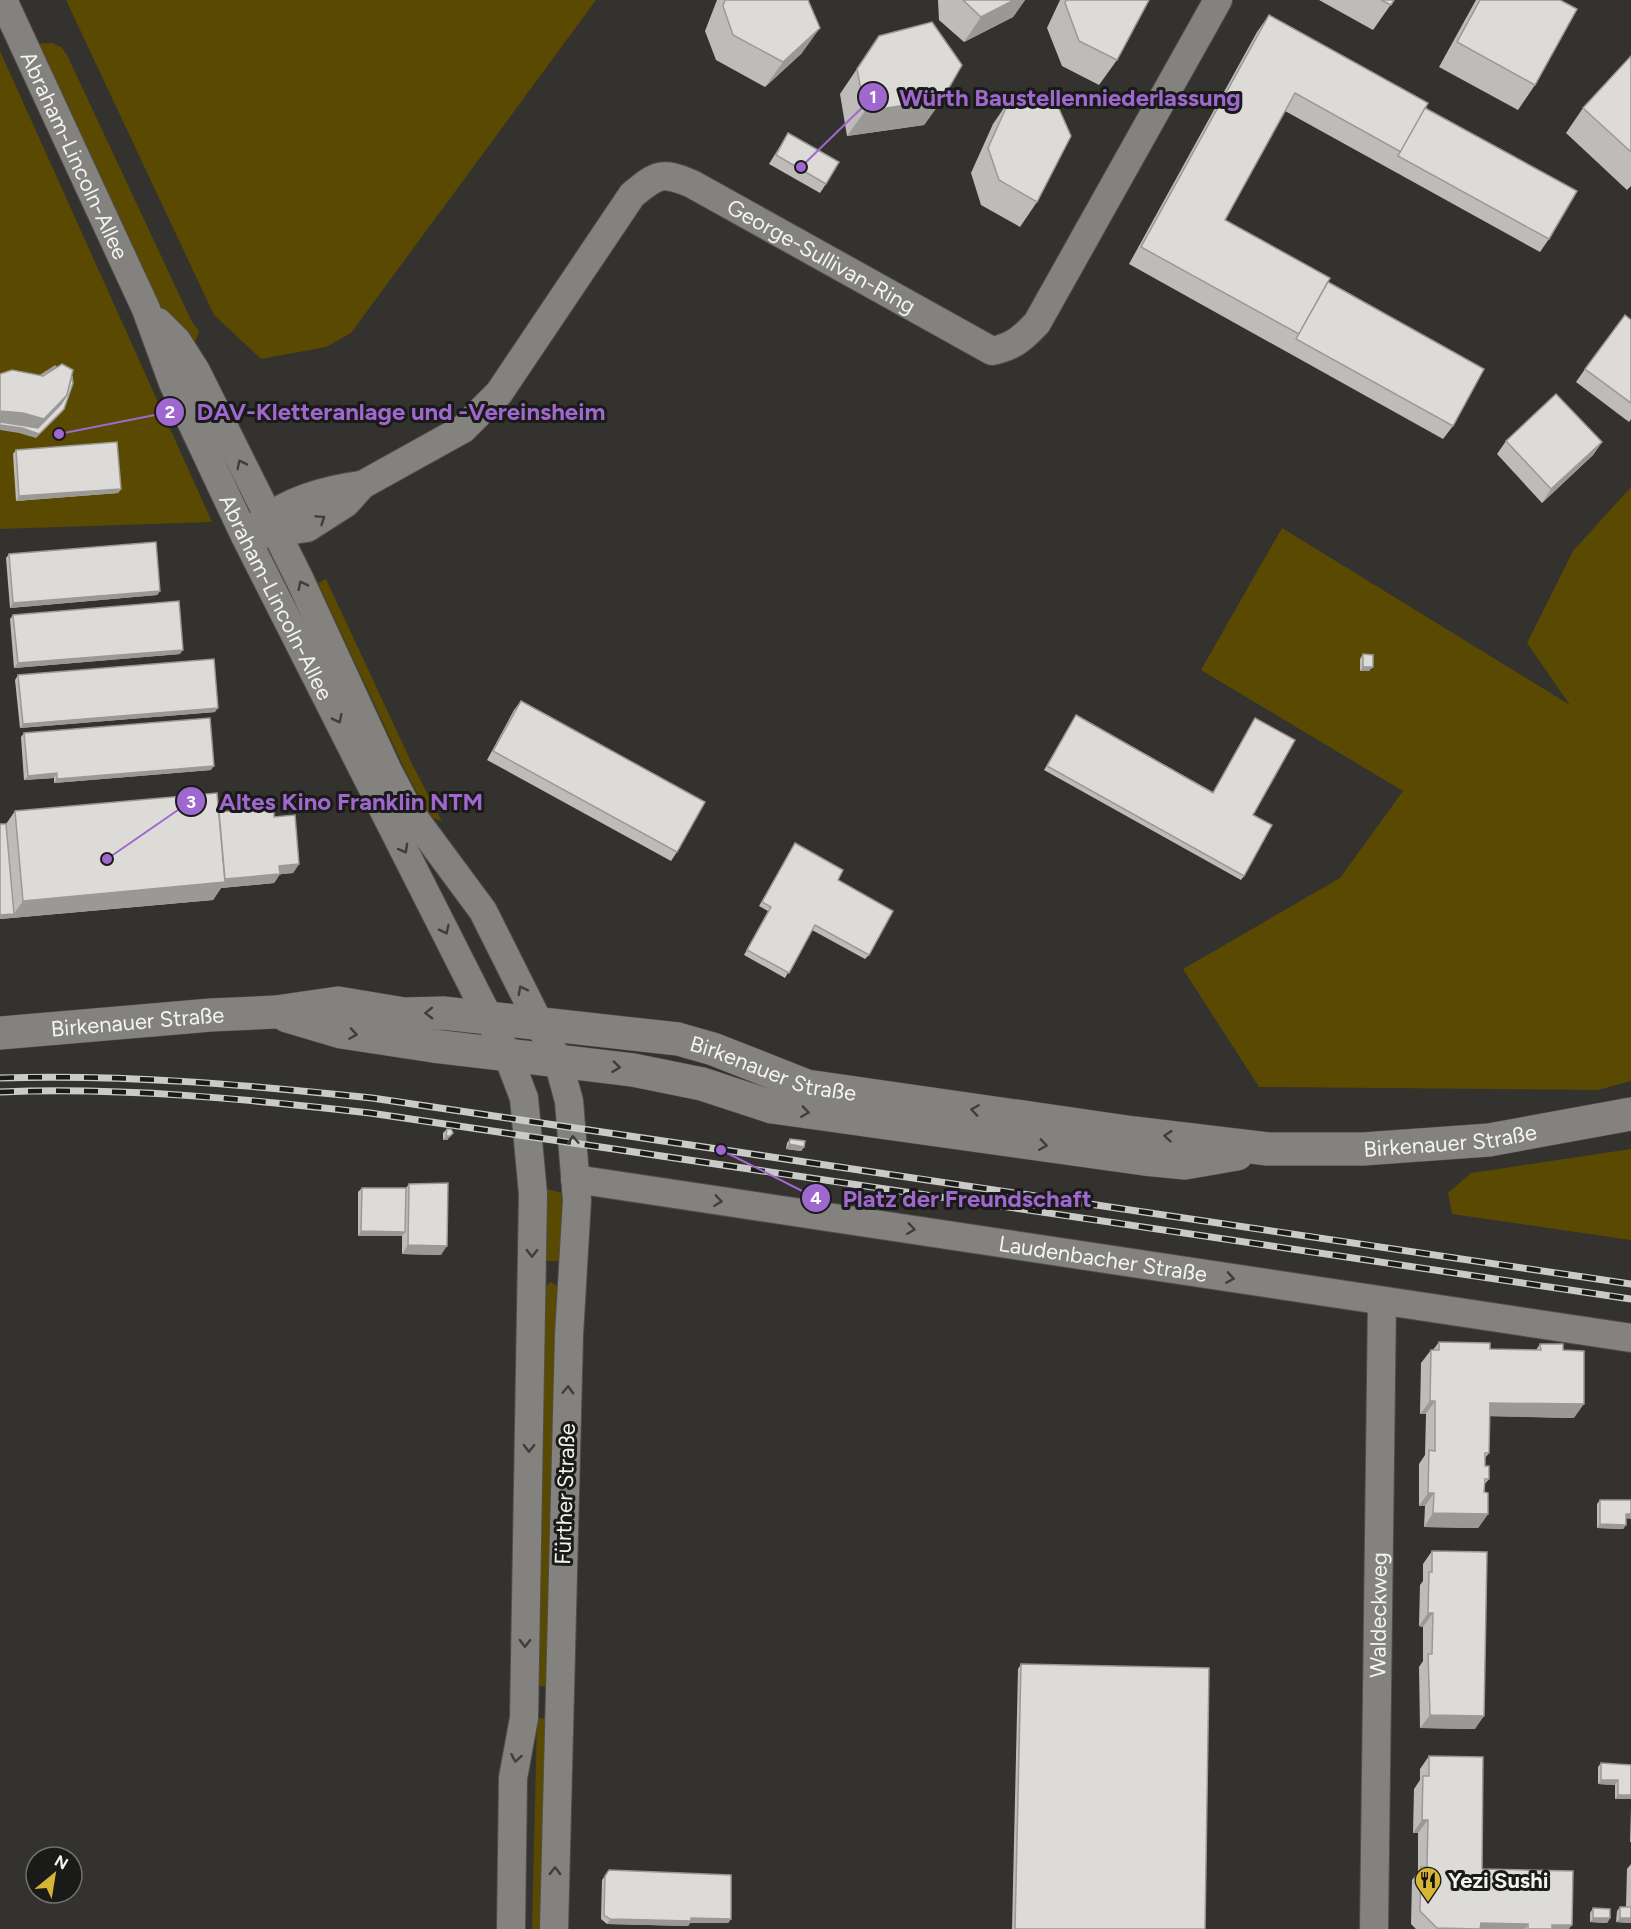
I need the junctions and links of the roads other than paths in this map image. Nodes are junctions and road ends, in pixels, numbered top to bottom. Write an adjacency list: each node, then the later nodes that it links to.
1 (3, 0): 3 (street, Abraham-Lincoln-Allee)
2 (1218, 0): 4 (street, George-Sullivan-Ring)
3 (146, 309): 4 (street, Abraham-Lincoln-Allee, one-way to 3); 5 (street, Abraham-Lincoln-Allee)
4 (271, 525): 5 (street, George-Sullivan-Ring); 8 (street, Abraham-Lincoln-Allee, one-way to 4)
5 (245, 536): 7 (street, Abraham-Lincoln-Allee, one-way to 7)
6 (276, 1012): 7 (street, Birkenauer Straße, one-way to 6); 9 (street, Birkenauer Straße); 10 (street, Birkenauer Straße, one-way to 10)
7 (488, 1017): 8 (street, Birkenauer Straße); 10 (street, Fürther Straße)
8 (539, 1023): 11 (street, Fürther Straße); 13 (street, Birkenauer Straße, one-way to 8)
9 (0, 1033)
10 (508, 1056): 11 (street, Birkenauer Straße); 17 (street, Fürther Straße, one-way to 17)
11 (558, 1061): 13 (street, Birkenauer Straße, one-way to 13); 14 (street, Fürther Straße, one-way to 11)
12 (1631, 1114): 13 (street, Birkenauer Straße)
13 (1268, 1149)
14 (575, 1179): 15 (street, Laudenbacher Straße, one-way to 15); 18 (street, Fürther Straße, one-way to 14)
15 (1382, 1301): 16 (street, Laudenbacher Straße); 19 (street, Waldeckweg)
16 (1631, 1338)
17 (511, 1929)
18 (554, 1929)
19 (1374, 1929)

